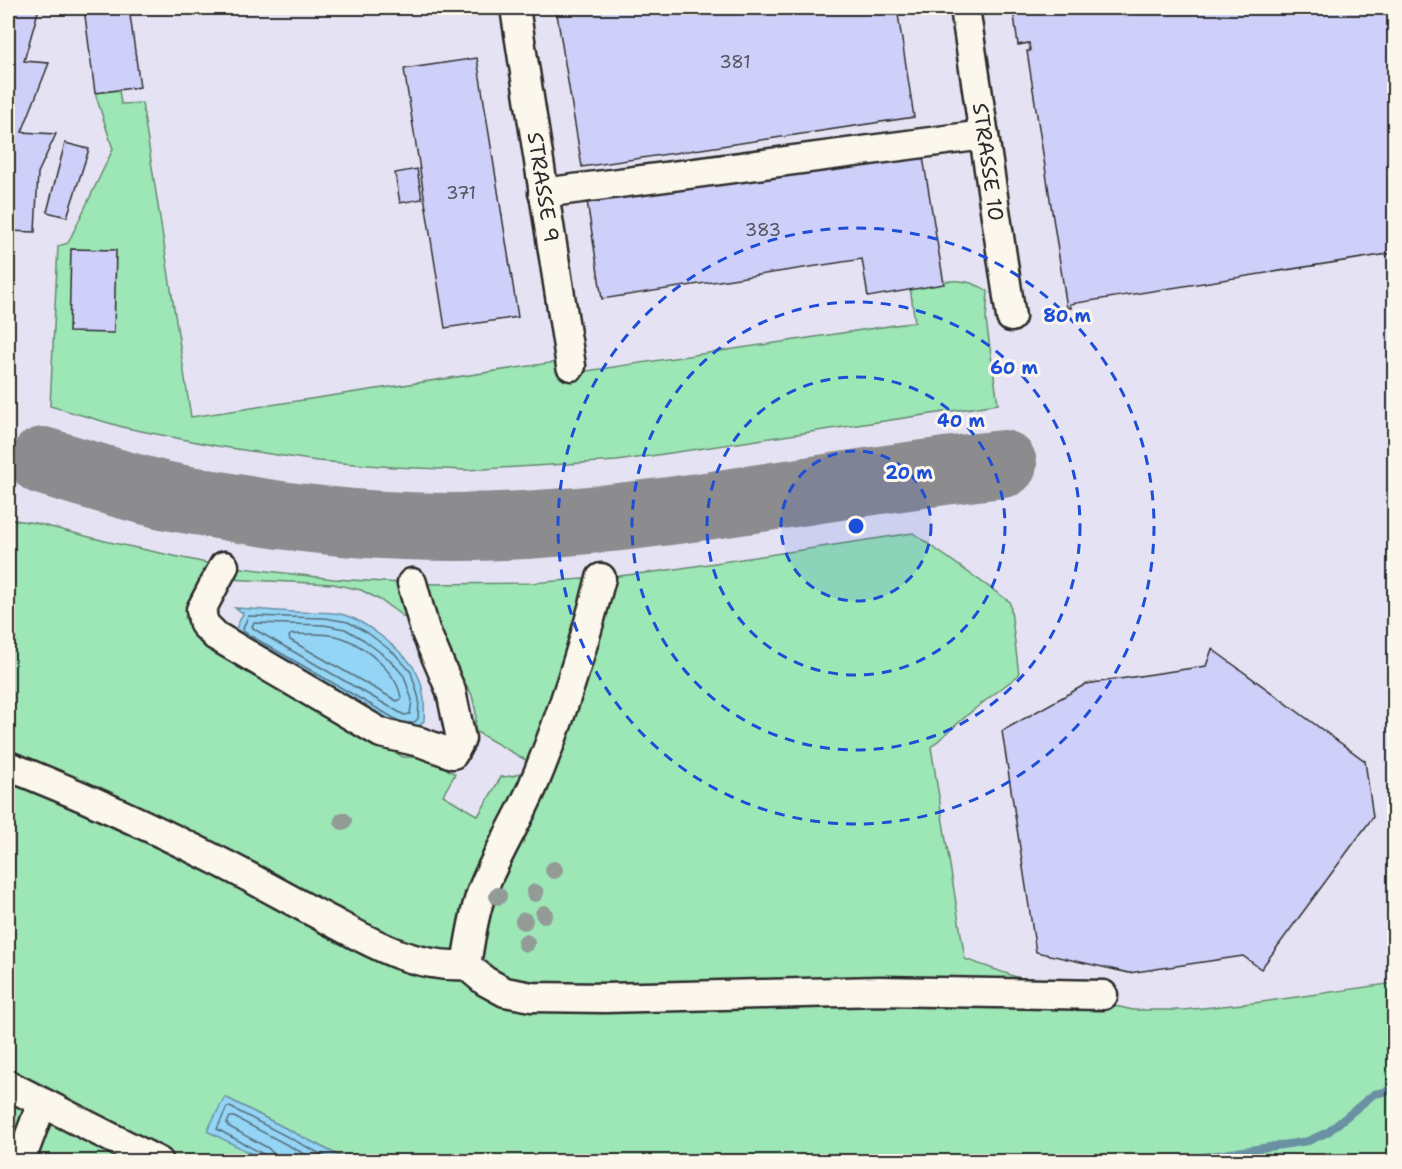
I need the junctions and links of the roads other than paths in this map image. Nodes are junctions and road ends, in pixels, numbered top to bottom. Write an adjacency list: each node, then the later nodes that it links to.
1 (515, 8): 4 (lane, STRASSE 9)
2 (965, 8): 3 (lane, STRASSE 10)
3 (984, 135): 4 (lane); 5 (lane, STRASSE 10)
4 (543, 193): 6 (lane, STRASSE 9)
5 (1011, 317)
6 (572, 366)
7 (224, 566): 9 (lane)
8 (601, 578): 11 (lane)
9 (412, 583)
10 (8, 766): 11 (lane)
11 (466, 965): 12 (lane)
12 (1103, 995)
13 (8, 1085): 14 (lane)
14 (42, 1103): 15 (lane); 16 (lane)
15 (20, 1161)
16 (159, 1161)

